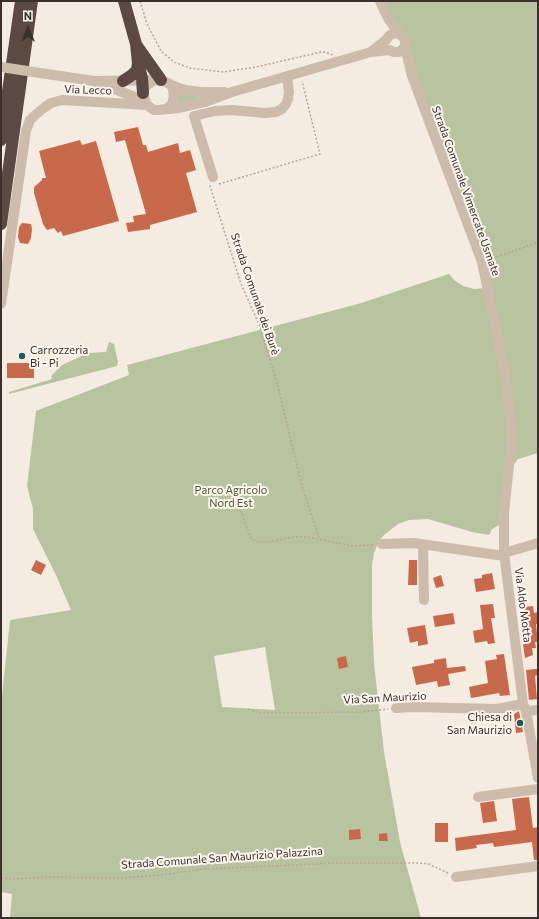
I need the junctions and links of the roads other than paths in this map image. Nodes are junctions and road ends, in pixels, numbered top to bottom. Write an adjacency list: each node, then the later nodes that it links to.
1 (21, 1): 20 (highway)
2 (32, 1): 6 (highway)
3 (36, 1): 6 (highway)
4 (124, 1): 8 (highway)
5 (380, 1): 7 (street)
6 (27, 35): 22 (highway)
7 (391, 42): 9 (street); 9 (street, Strada Comunale Vimercate Usmate); 12 (street); 13 (street, Strada Comunale Vimercate Usmate)
8 (136, 44): 10 (highway); 16 (highway)
9 (405, 47): 13 (street, Strada Comunale Vimercate Usmate)
10 (138, 63): 15 (highway); 16 (highway)
11 (1, 67): 14 (street, bridge)
12 (287, 76): 17 (street); 21 (street)
13 (412, 76): 27 (street, Strada Comunale Vimercate Usmate)
14 (94, 81): 15 (street); 18 (street)
15 (123, 81): 16 (street)
16 (157, 82): 17 (street); 18 (highway); 19 (street)
17 (232, 92): 19 (street)
18 (145, 100): 19 (street); 23 (street, Via Lecco)
19 (166, 109)
20 (1, 140)
21 (213, 177)
22 (1, 224)
23 (1, 304)
24 (538, 543): 27 (street)
25 (382, 544): 26 (street)
26 (423, 546): 27 (street); 28 (street)
27 (504, 554): 30 (street, Via Aldo Motta)
28 (424, 600)
29 (396, 708): 30 (street, Via San Maurizio)
30 (525, 708): 31 (street, Via San Maurizio); 32 (street, Via Aldo Motta)
31 (538, 710)
32 (538, 778)
33 (538, 789): 34 (street)
34 (478, 797)
35 (538, 866): 36 (street)
36 (456, 877)

